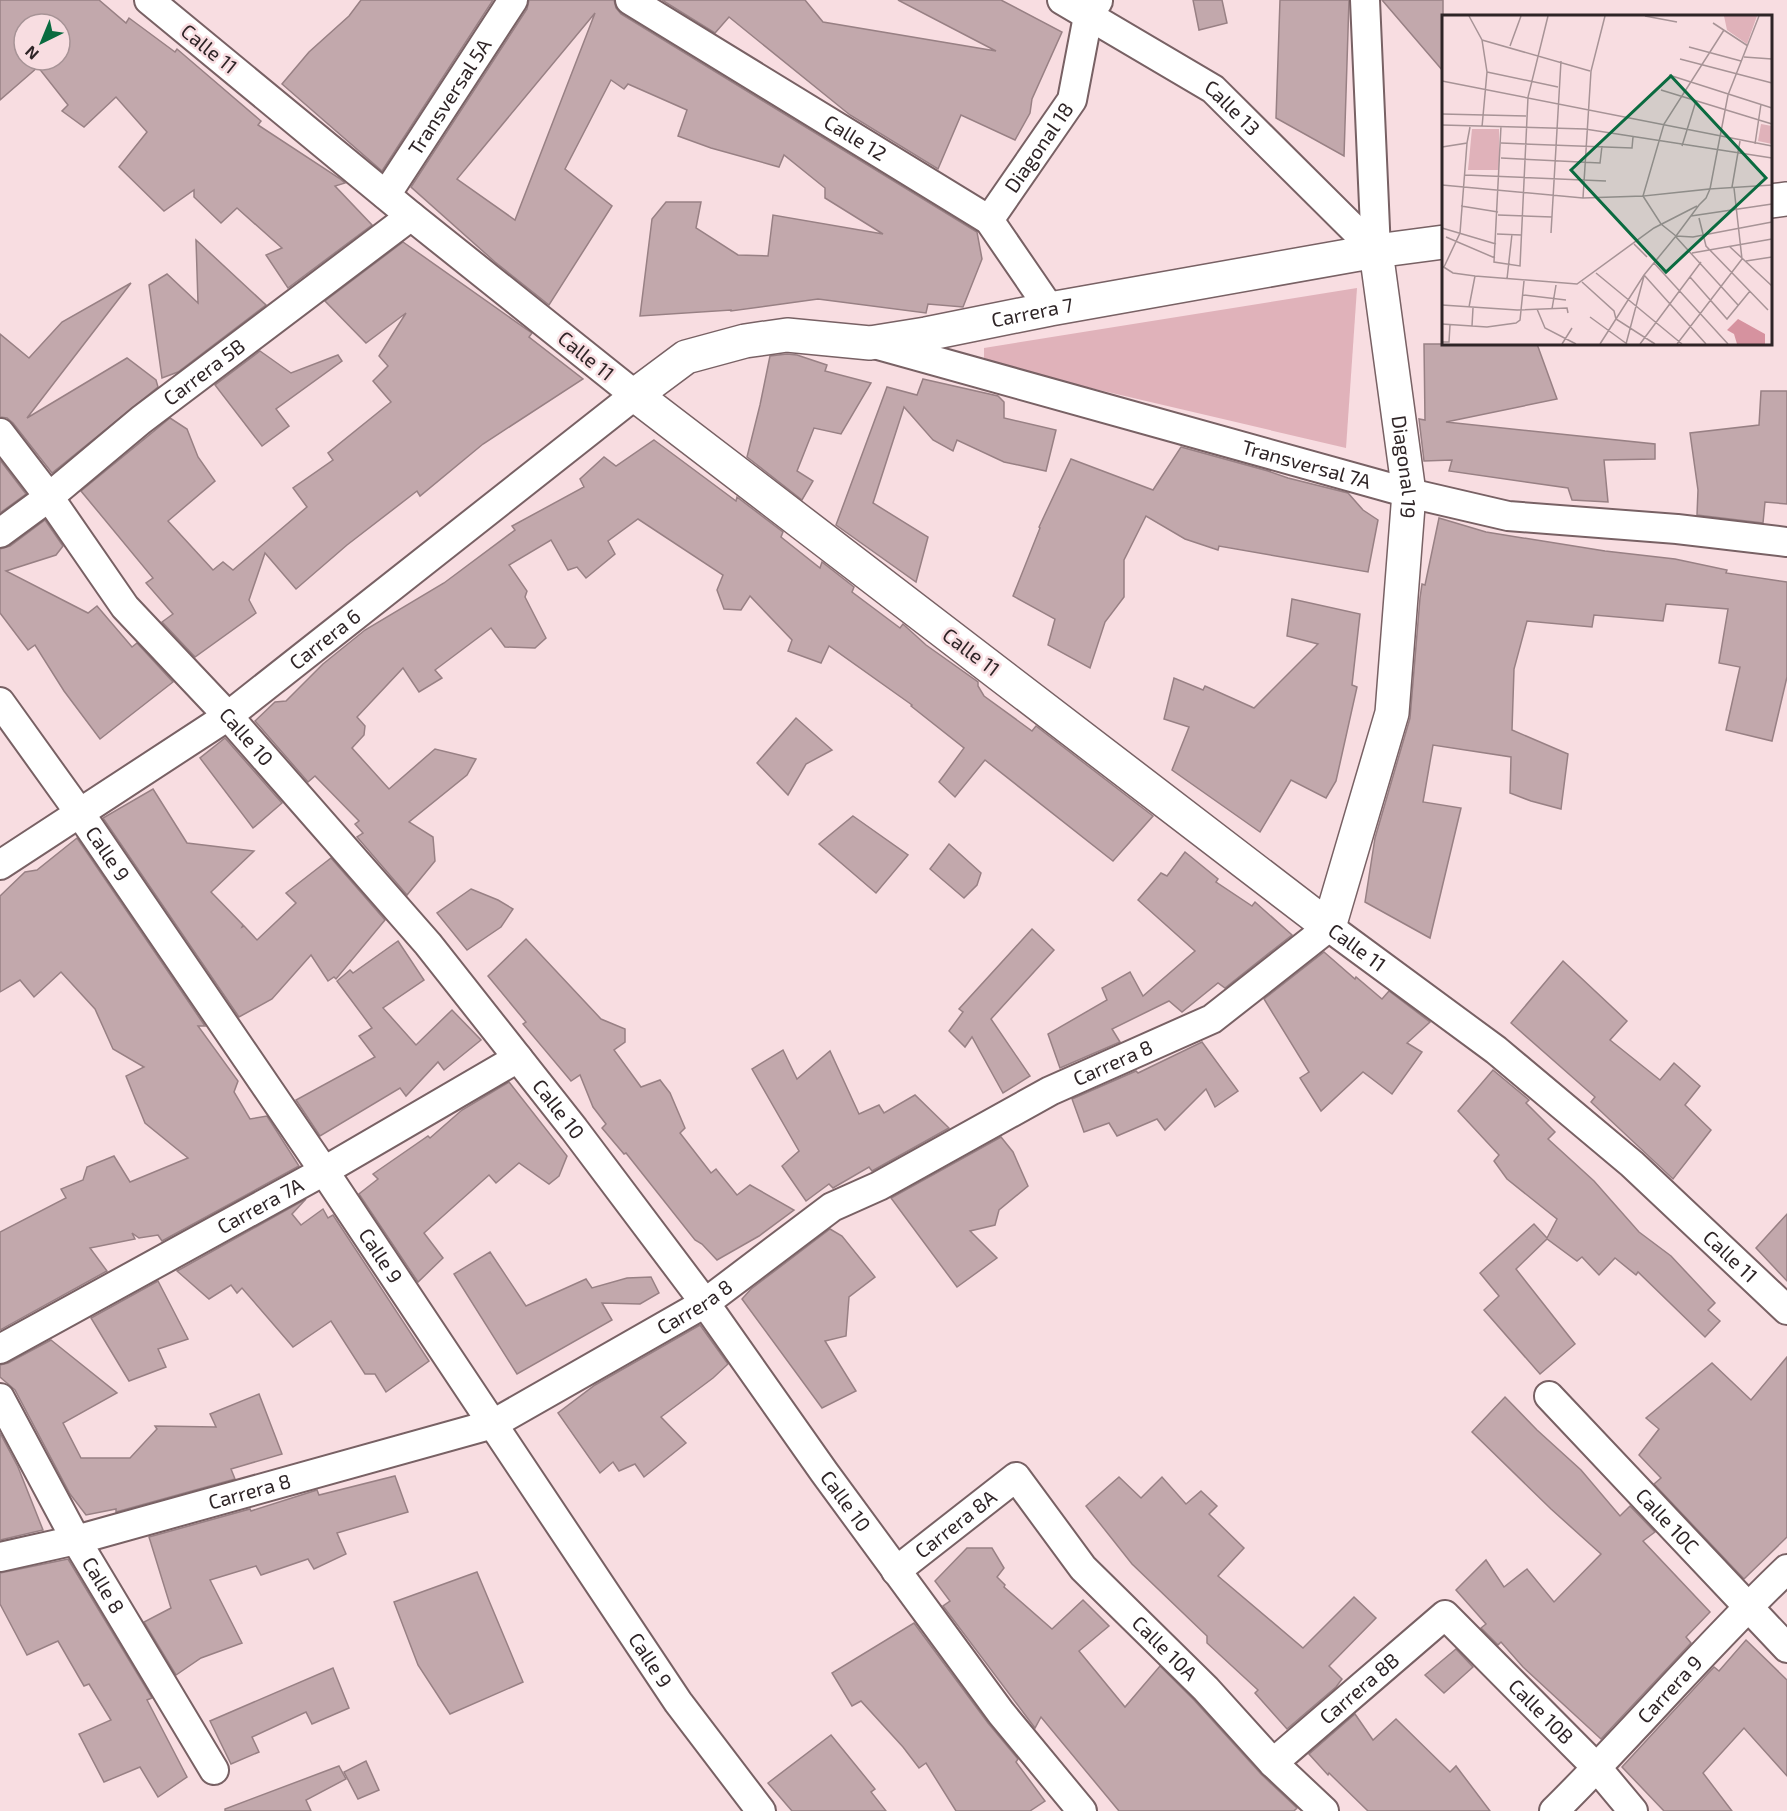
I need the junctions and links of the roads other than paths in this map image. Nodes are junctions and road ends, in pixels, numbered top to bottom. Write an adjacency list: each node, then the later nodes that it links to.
1 (149, 0): 7 (street, Calle 11)
2 (513, 0): 7 (street, Transversal 5A)
3 (630, 0): 11 (street, Calle 12)
4 (1062, 0): 6 (street, Calle 13)
5 (1365, 0): 13 (street, Diagonal 19)
6 (1093, 8): 11 (street, Diagonal 18); 13 (street, Calle 13)
7 (386, 195): 10 (street, Calle 11)
8 (1787, 199): 9 (main road)
9 (1772, 201)
10 (411, 216): 16 (street, Calle 11); 19 (street, Carrera 5B)
11 (989, 220): 14 (street, Calle 12)
12 (1442, 242): 13 (main road, Carrera 7)
13 (1376, 251): 14 (main road, Carrera 7); 18 (main road, Diagonal 19)
14 (1050, 309): 15 (main road, Carrera 7)
15 (870, 343): 16 (main road, Carrera 7); 18 (street, Transversal 7A)
16 (635, 395): 23 (street, Carrera 6); 26 (main road, Calle 11)
17 (0, 434): 19 (street, Calle 10)
18 (1409, 493): 21 (street, Transversal 7A); 26 (main road, Diagonal 19)
19 (49, 497): 20 (street, Carrera 5B); 23 (street, Calle 10)
20 (0, 533)
21 (1787, 542)
22 (0, 702): 24 (street, Calle 9)
23 (228, 716): 24 (street, Carrera 6); 27 (street, Calle 10)
24 (79, 812): 25 (street, Carrera 6); 28 (street, Calle 9)
25 (0, 865)
26 (1329, 927): 29 (street, Carrera 8); 30 (street, Calle 11)
27 (518, 1058): 28 (street, Carrera 7A); 29 (street, Calle 10)
28 (324, 1171): 31 (street, Carrera 7A); 34 (street, Calle 9)
29 (705, 1302): 34 (street, Carrera 8); 39 (street, Calle 10)
30 (1787, 1310)
31 (0, 1348)
32 (1549, 1396): 40 (street, Calle 10C)
33 (0, 1398): 36 (street, Calle 8)
34 (493, 1424): 36 (street, Carrera 8); 46 (street, Calle 9)
35 (1016, 1477): 39 (street, Carrera 8A); 43 (street, Calle 10A)
36 (76, 1540): 37 (street, Carrera 8); 45 (street, Calle 8)
37 (0, 1557)
38 (1787, 1569): 40 (street, Carrera 9)
39 (896, 1571): 47 (street, Calle 10)
40 (1747, 1607): 42 (street, Calle 10C); 44 (street, Carrera 9)
41 (1444, 1615): 43 (street, Carrera 8B); 44 (street, Calle 10B)
42 (1787, 1648)
43 (1273, 1763): 48 (street, Calle 10A)
44 (1598, 1768): 49 (street, Carrera 9); 50 (street, Calle 10B)
45 (213, 1770)
46 (761, 1811)
47 (1082, 1811)
48 (1324, 1811)
49 (1554, 1811)
50 (1633, 1811)

